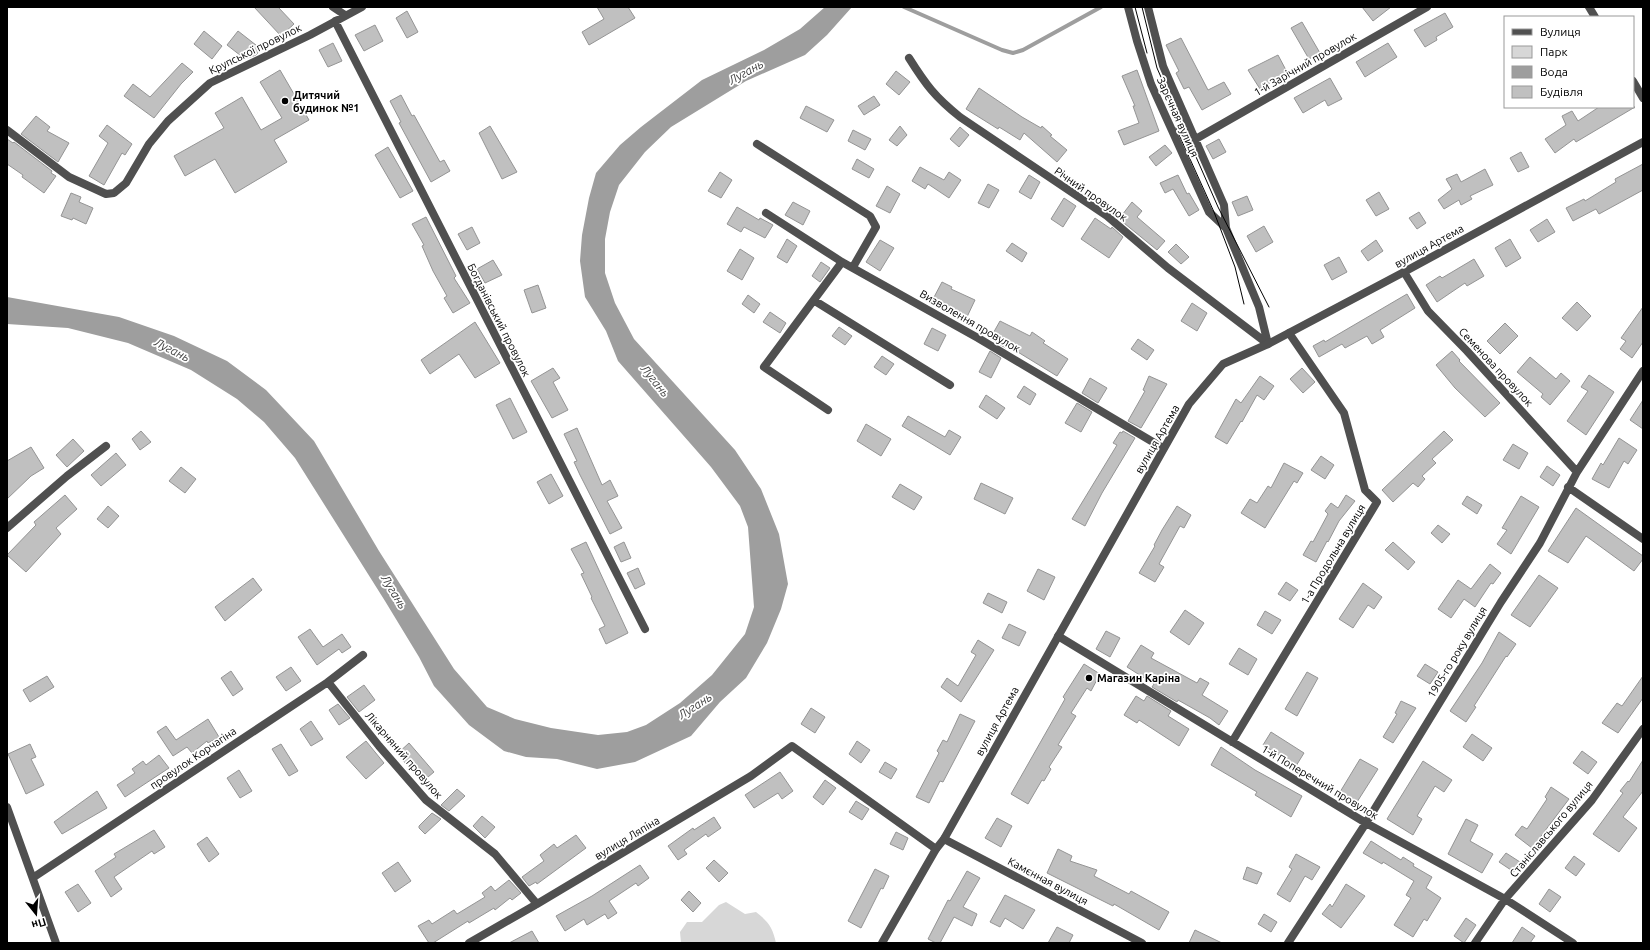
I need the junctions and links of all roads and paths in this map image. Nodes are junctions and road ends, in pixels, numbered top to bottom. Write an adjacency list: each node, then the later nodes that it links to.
1 (333, 7): 7 (street)
2 (362, 7): 7 (street, Крупської провулок)
3 (1128, 7): 18 (street, Зарєчная вулиця)
4 (1148, 7): 14 (street, Зарєчная вулиця)
5 (1428, 7): 14 (street, 1-й Зарічний провулок)
6 (1589, 7): 8 (street)
7 (345, 15): 9 (street, Крупської провулок)
8 (1594, 16)
9 (335, 21): 13 (street, Крупської провулок); 34 (street, Богданівський провулок)
10 (909, 58): 24 (street, Річний провулок)
11 (1634, 83): 12 (street)
12 (1643, 98)
13 (7, 130)
14 (1194, 140): 18 (street, Зарєчная вулиця)
15 (1643, 142): 21 (street, вулиця Артема)
16 (757, 144): 20 (street)
17 (766, 213): 19 (street, Визволення провулок)
18 (1226, 228): 24 (street, Зарєчная вулиця)
19 (842, 262): 20 (street, Визволення провулок); 22 (street)
20 (852, 267): 29 (street, Визволення провулок)
21 (1404, 272): 23 (street, вулиця Артема); 30 (street, Семенова провулок)
22 (815, 301): 26 (street); 27 (street)
23 (1289, 333): 24 (street, вулиця Артема); 39 (street, 1-а Продольна вулиця)
24 (1268, 344): 29 (street, вулиця Артема)
25 (1643, 372): 30 (street, 1905-го року вулиця)
26 (950, 385)
27 (828, 410)
28 (106, 446): 32 (street)
29 (1163, 448): 35 (street, вулиця Артема)
30 (1577, 472): 31 (street, 1905-го року вулиця)
31 (1568, 487): 33 (street); 41 (street, 1905-го року вулиця)
32 (7, 528)
33 (1643, 539)
34 (645, 629)
35 (1058, 636): 39 (street, 1-й Поперечний провулок); 42 (street, вулиця Артема)
36 (363, 655): 37 (street, провулок Корчагіна)
37 (328, 682): 44 (street, провулок Корчагіна); 46 (street, Лікарняний провулок)
38 (1643, 729): 45 (street, Станіславського вулиця)
39 (1232, 742): 41 (street, 1-й Поперечний провулок)
40 (7, 807): 44 (street)
41 (1366, 823): 45 (street, 1-й Поперечний провулок); 51 (street, 1905-го року вулиця)
42 (944, 839): 43 (street, вулиця Артема); 50 (street, Камєнная вулиця)
43 (933, 846): 46 (street, вулиця Ляпіна); 49 (street, вулиця Артема)
44 (34, 877): 47 (street)
45 (1505, 899): 52 (street, Станіславського вулиця); 53 (street, 1-й Поперечний провулок)
46 (537, 904): 48 (street, вулиця Ляпіна)
47 (56, 943)
48 (469, 943)
49 (882, 943)
50 (1142, 943)
51 (1288, 943)
52 (1475, 943)
53 (1573, 943)

